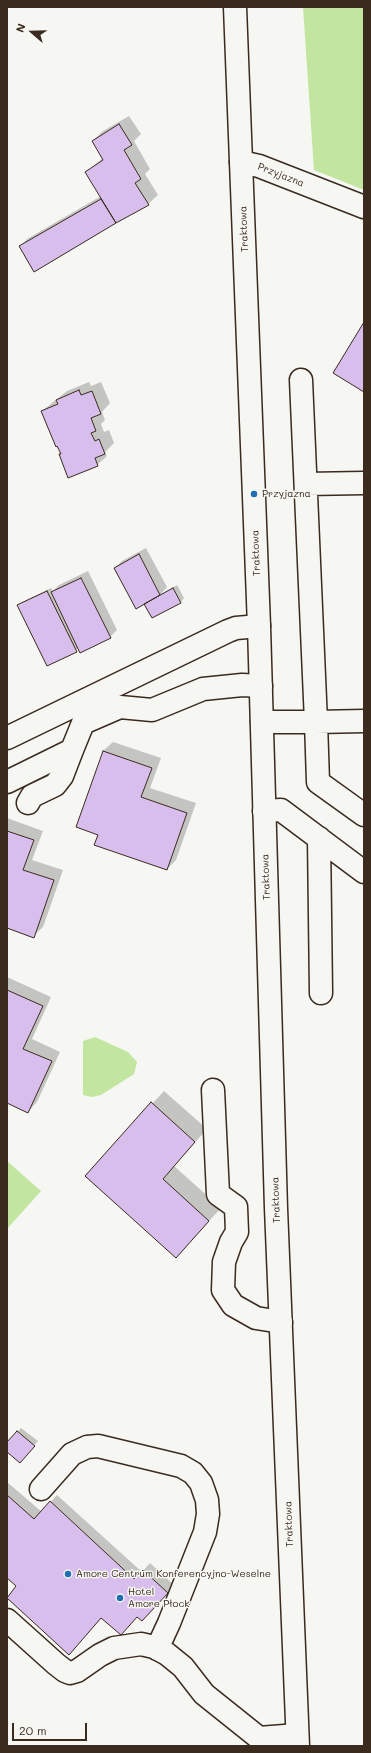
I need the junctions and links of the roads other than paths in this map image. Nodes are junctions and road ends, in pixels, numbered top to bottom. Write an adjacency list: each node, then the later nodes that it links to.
1 (235, 7): 2 (main road, Traktowa)
2 (241, 162): 3 (main road, Przyjazna); 7 (main road, Traktowa)
3 (364, 207)
4 (301, 380): 6 (main road)
5 (364, 483): 6 (main road)
6 (306, 484): 11 (main road)
7 (259, 626): 8 (main road, Traktowa); 12 (main road)
8 (260, 686): 10 (main road, Traktowa); 13 (main road)
9 (364, 721): 11 (main road)
10 (262, 722): 11 (main road); 16 (main road, Traktowa)
11 (316, 722): 17 (main road)
12 (7, 738)
13 (72, 750): 14 (main road); 15 (main road)
14 (7, 782)
15 (28, 803)
16 (264, 811): 18 (main road); 22 (main road, Traktowa)
17 (364, 815)
18 (319, 838): 19 (main road); 20 (main road)
19 (364, 872)
20 (322, 993)
21 (213, 1090): 22 (main road)
22 (281, 1322): 26 (main road, Traktowa)
23 (41, 1489): 25 (main road)
24 (7, 1620): 25 (main road)
25 (157, 1649): 26 (main road)
26 (298, 1741)

